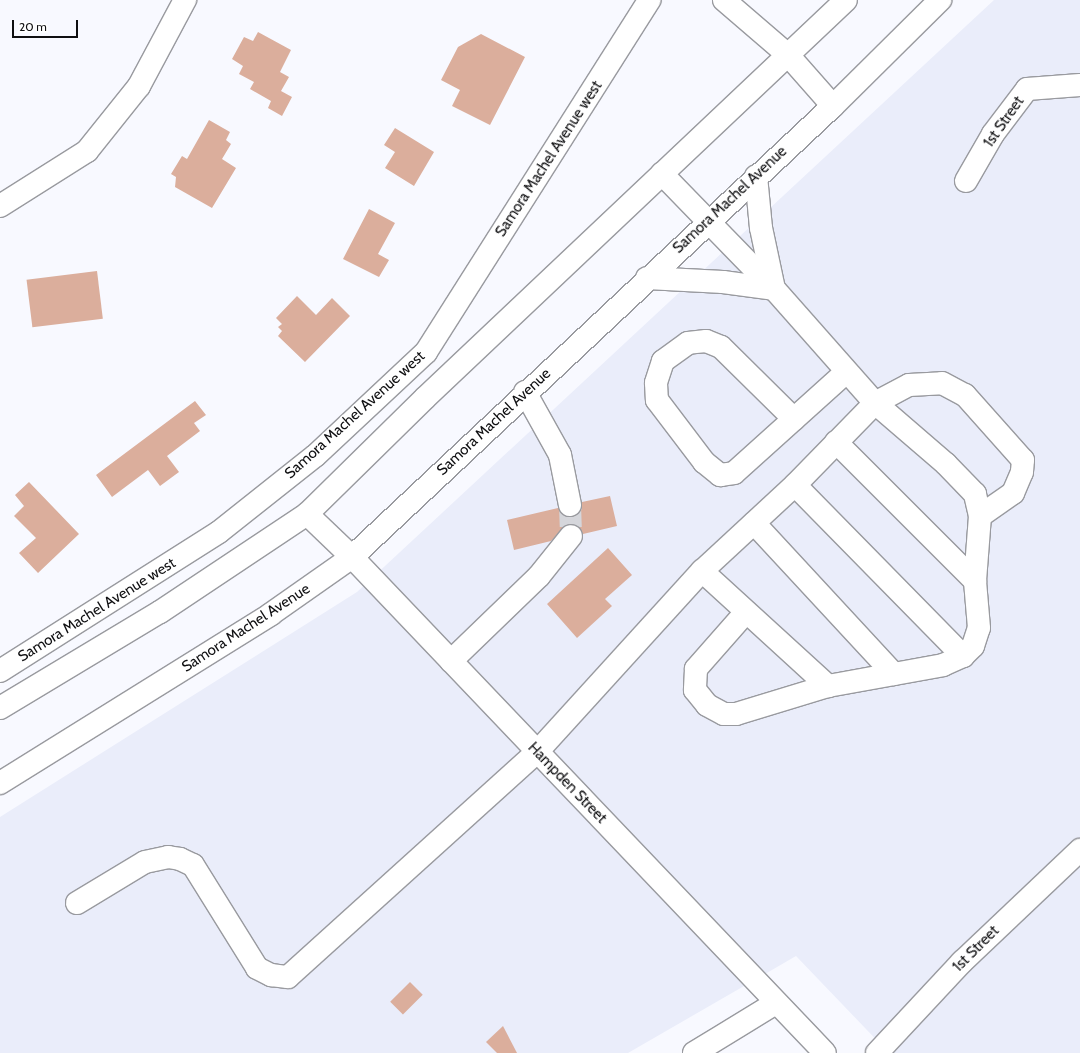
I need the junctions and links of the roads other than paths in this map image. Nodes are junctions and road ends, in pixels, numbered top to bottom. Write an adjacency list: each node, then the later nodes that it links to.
1 (185, 0): 12 (main road)
2 (649, 0): 33 (main road, Samora Machel Avenue west)
3 (724, 0): 6 (main road)
4 (846, 0): 6 (main road)
5 (940, 0): 8 (main road, Samora Machel Avenue)
6 (788, 55): 8 (main road); 9 (main road)
7 (1080, 85): 11 (main road, 1st Street)
8 (833, 106): 10 (main road, Samora Machel Avenue)
9 (662, 174): 13 (main road); 23 (main road)
10 (756, 176): 13 (main road, Samora Machel Avenue); 15 (main road)
11 (966, 181)
12 (0, 206)
13 (708, 220): 14 (main road, Samora Machel Avenue); 15 (main road)
14 (647, 278): 15 (main road); 17 (main road, Samora Machel Avenue)
15 (774, 289): 16 (main road)
16 (846, 372): 18 (main road); 19 (main road)
17 (525, 392): 22 (main road); 27 (main road, Samora Machel Avenue)
18 (875, 403): 20 (main road); 24 (main road); 24 (main road)
19 (794, 419): 19 (main road)
20 (836, 442): 21 (main road); 29 (main road)
21 (796, 484): 25 (main road); 31 (main road)
22 (570, 505)
23 (307, 514): 27 (main road, Hampden Street); 36 (main road)
24 (980, 516): 29 (main road)
25 (754, 523): 28 (main road); 34 (main road)
26 (571, 536): 32 (main road)
27 (352, 558): 32 (main road, Hampden Street); 38 (main road, Samora Machel Avenue)
28 (702, 571): 30 (main road); 37 (main road)
29 (974, 581): 31 (main road)
30 (746, 612): 35 (main road); 35 (main road)
31 (963, 656): 34 (main road)
32 (451, 661): 37 (main road, Hampden Street)
33 (0, 671)
34 (894, 674): 35 (main road)
35 (828, 686)
36 (0, 708)
37 (538, 752): 40 (main road); 41 (main road, Hampden Street)
38 (0, 783)
39 (1080, 850): 44 (main road, 1st Street)
40 (78, 903)
41 (776, 1003): 42 (main road); 43 (main road, Hampden Street)
42 (694, 1053)
43 (825, 1053)
44 (877, 1053)

